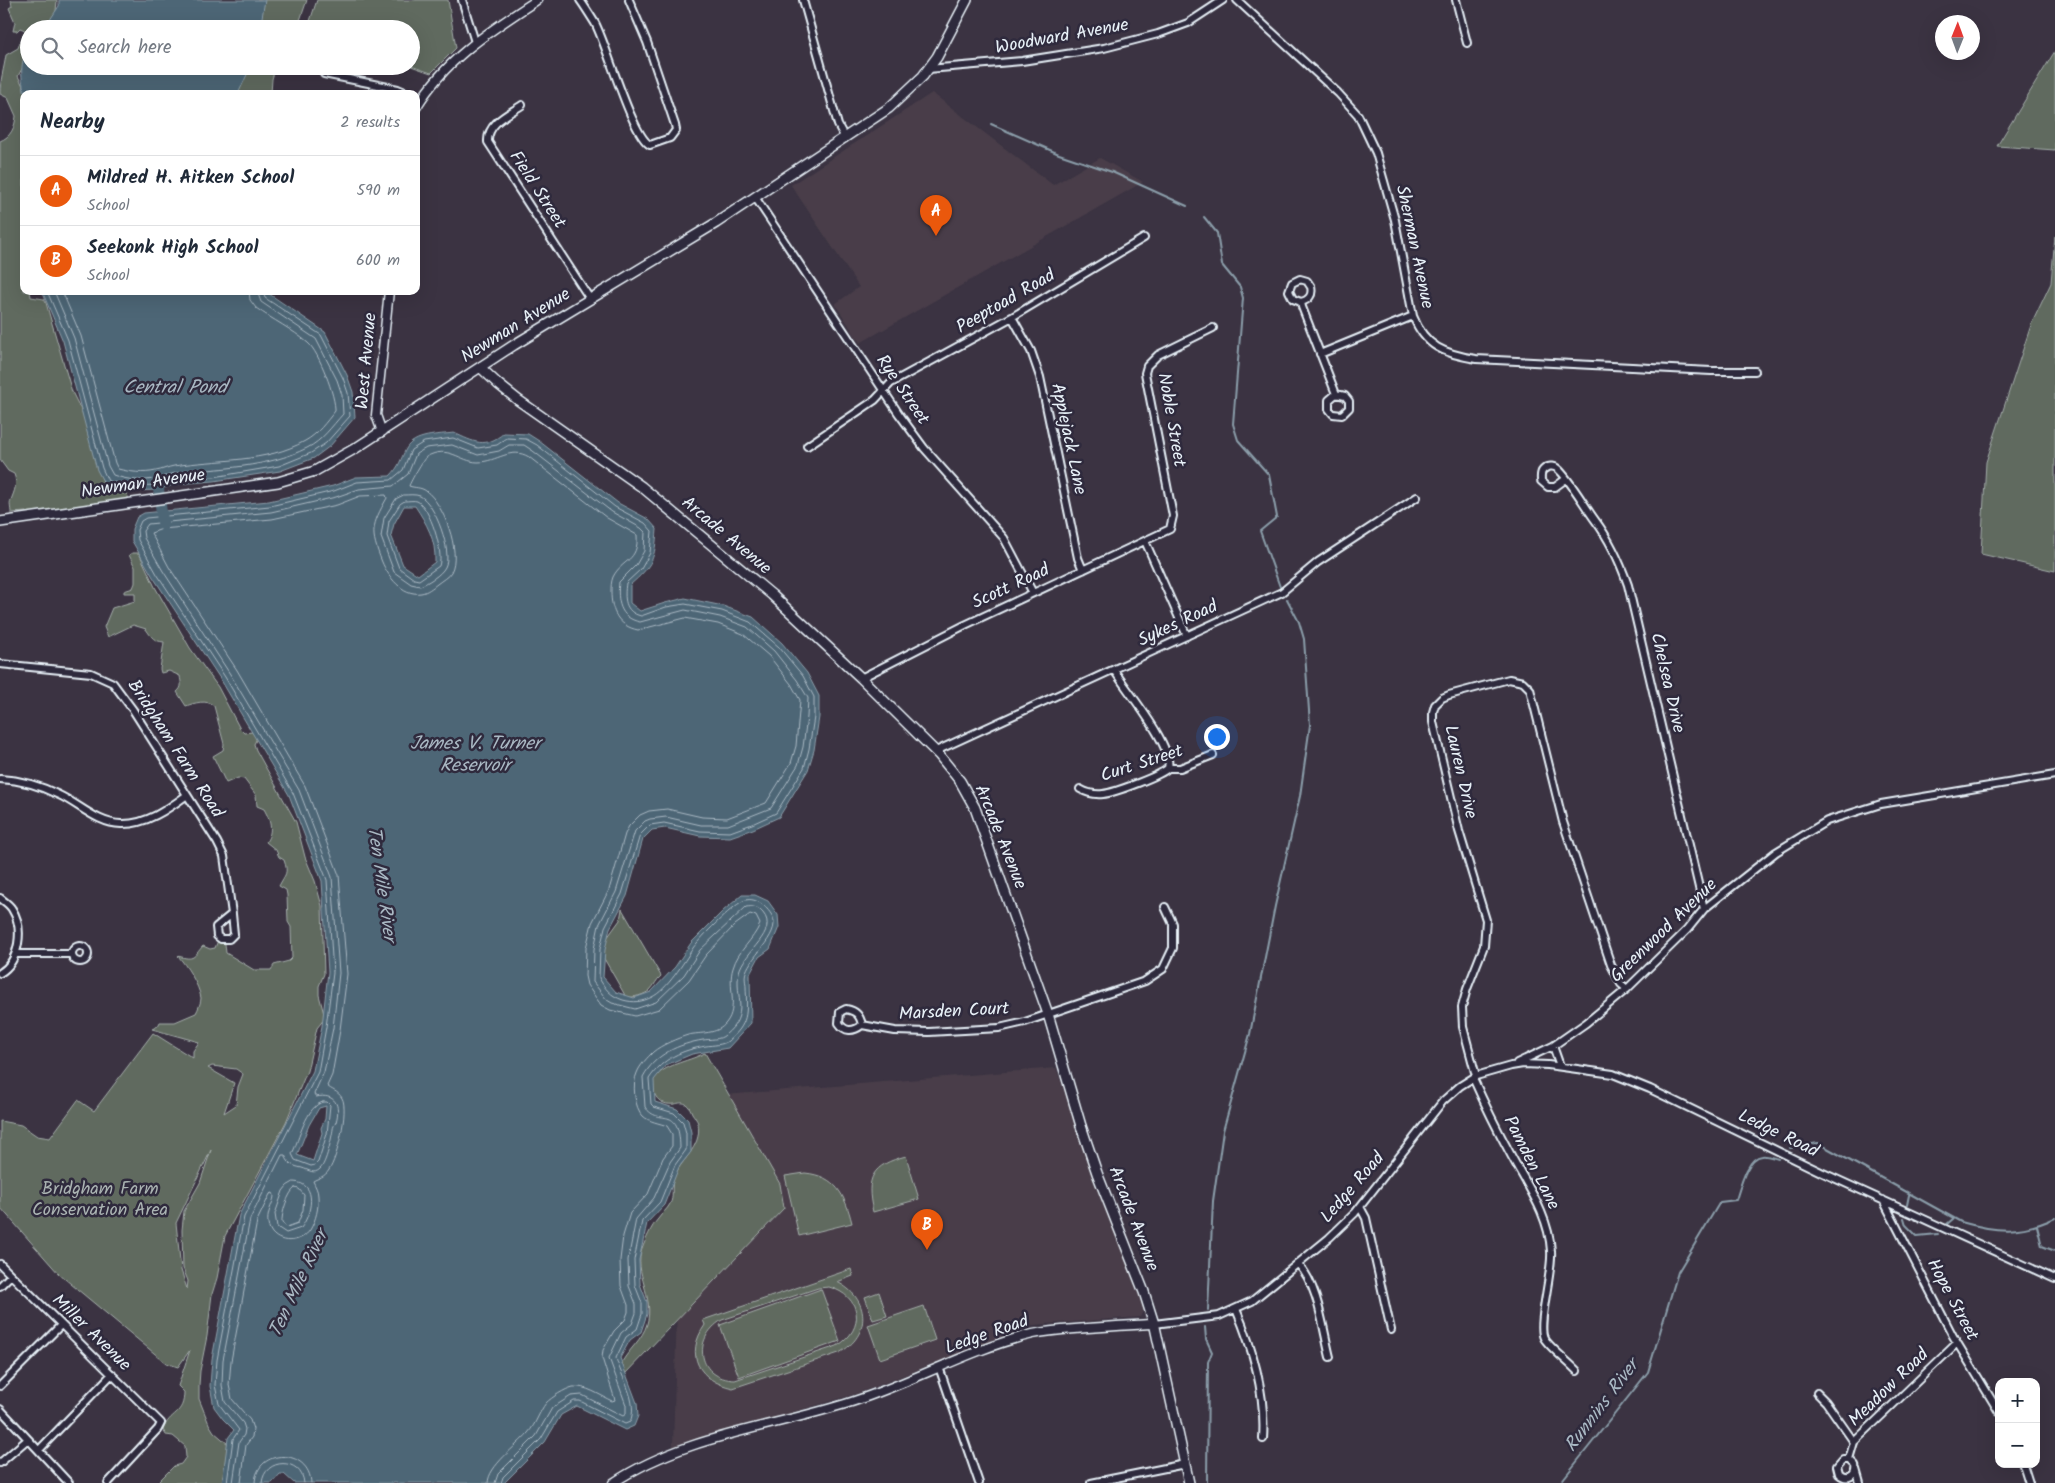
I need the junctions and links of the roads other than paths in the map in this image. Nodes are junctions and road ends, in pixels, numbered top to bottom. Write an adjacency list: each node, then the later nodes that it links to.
1 (462, 0): 11 (street)
2 (537, 0): 11 (street)
3 (580, 0): 4 (street)
4 (628, 0)
5 (803, 0): 18 (street)
6 (967, 0): 13 (main road, Newman Avenue)
7 (1223, 0): 10 (street, Woodward Avenue)
8 (1237, 0): 24 (street, Sherman Avenue)
9 (1456, 0): 12 (street)
10 (1216, 2): 13 (street, Woodward Avenue)
11 (475, 42): 16 (street)
12 (1467, 43)
13 (928, 70): 18 (main road, Newman Avenue)
14 (329, 75): 15 (street)
15 (398, 90)
16 (420, 98)
17 (522, 105): 22 (street, Field Street)
18 (845, 138): 19 (main road, Newman Avenue)
19 (755, 197): 22 (main road, Newman Avenue); 30 (street, Rye Street)
20 (1144, 238): 25 (street, Peeptoad Road)
21 (389, 295): 32 (street, West Avenue)
22 (590, 299): 28 (main road, Newman Avenue)
23 (1301, 302): 27 (street)
24 (1413, 316): 27 (street); 29 (street, Sherman Avenue)
25 (1012, 317): 30 (street, Peeptoad Road); 39 (street, Applejack Lane)
26 (1213, 328): 37 (street, Noble Street)
27 (1320, 354): 31 (street)
28 (480, 366): 32 (main road, Newman Avenue); 44 (main road, Arcade Avenue)
29 (1755, 371)
30 (883, 391): 33 (street, Peeptoad Road); 40 (street, Rye Street)
31 (1336, 394)
32 (382, 432): 36 (main road, Newman Avenue)
33 (806, 446)
34 (1566, 479): 54 (street, Chelsea Drive)
35 (1417, 498): 41 (street, Sykes Road)
36 (0, 522)
37 (1173, 525): 38 (street, Scott Road)
38 (1145, 542): 39 (street, Scott Road); 41 (street)
39 (1083, 570): 40 (street, Scott Road)
40 (1033, 593): 44 (street, Scott Road)
41 (1187, 636): 43 (street, Sykes Road)
42 (0, 664): 51 (street, Bridgham Farm Road)
43 (1114, 670): 45 (street, Sykes Road); 47 (street)
44 (861, 678): 45 (main road, Arcade Avenue)
45 (936, 751): 60 (main road, Arcade Avenue)
46 (1213, 755): 47 (street, Curt Street)
47 (1168, 768): 50 (street, Curt Street)
48 (2055, 775): 54 (street, Greenwood Avenue)
49 (0, 778): 51 (street)
50 (1080, 789)
51 (187, 795): 55 (street, Bridgham Farm Road)
52 (0, 898): 56 (street)
53 (1165, 907): 60 (street, Marsden Court)
54 (1704, 909): 59 (street, Greenwood Avenue)
55 (232, 914)
56 (17, 954): 57 (street); 58 (street)
57 (72, 954)
58 (0, 973)
59 (1627, 989): 62 (street, Greenwood Avenue); 65 (street, Lauren Drive)
60 (1048, 1014): 61 (street, Marsden Court); 74 (main road, Arcade Avenue)
61 (862, 1025)
62 (1553, 1046): 63 (street, Greenwood Avenue); 64 (street)
63 (1511, 1066): 64 (street, Ledge Road); 65 (street, Ledge Road)
64 (1560, 1066): 66 (street, Ledge Road)
65 (1474, 1077): 67 (street, Ledge Road); 80 (street, Pamden Lane)
66 (1883, 1200): 71 (street, Ledge Road); 77 (street, Hope Street)
67 (1360, 1207): 69 (street, Ledge Road); 76 (street)
68 (0, 1264): 70 (street, Miller Avenue)
69 (1298, 1264): 73 (street, Ledge Road); 78 (street)
70 (11, 1275): 72 (street); 75 (street, Miller Avenue)
71 (2055, 1280)
72 (0, 1286)
73 (1236, 1309): 74 (street, Ledge Road); 87 (street)
74 (1154, 1324): 79 (street, Ledge Road); 92 (main road, Arcade Avenue)
75 (61, 1325): 81 (street, Miller Avenue); 82 (street)
76 (1391, 1330)
77 (1957, 1343): 84 (street, Hope Street); 88 (street, Meadow Road)
78 (1330, 1357)
79 (939, 1368): 97 (street, Ledge Road); 98 (street)
80 (1577, 1371)
81 (112, 1374): 89 (street); 96 (street, Miller Avenue)
82 (0, 1386)
83 (1817, 1393): 88 (street)
84 (1995, 1405)
85 (0, 1409): 86 (street)
86 (28, 1438): 89 (street); 91 (street)
87 (1264, 1439)
88 (1854, 1442): 90 (street, Meadow Road)
89 (39, 1450): 95 (street)
90 (1849, 1459): 93 (street); 93 (street, Meadow Road)
91 (0, 1463)
92 (1185, 1464): 99 (street); 100 (main road, Arcade Avenue)
93 (1856, 1468): 101 (street)
94 (2024, 1468): 102 (street)
95 (69, 1483)
96 (108, 1483)
97 (613, 1483)
98 (979, 1483)
99 (1091, 1483)
100 (1189, 1483)
101 (1860, 1483)
102 (2029, 1483)

